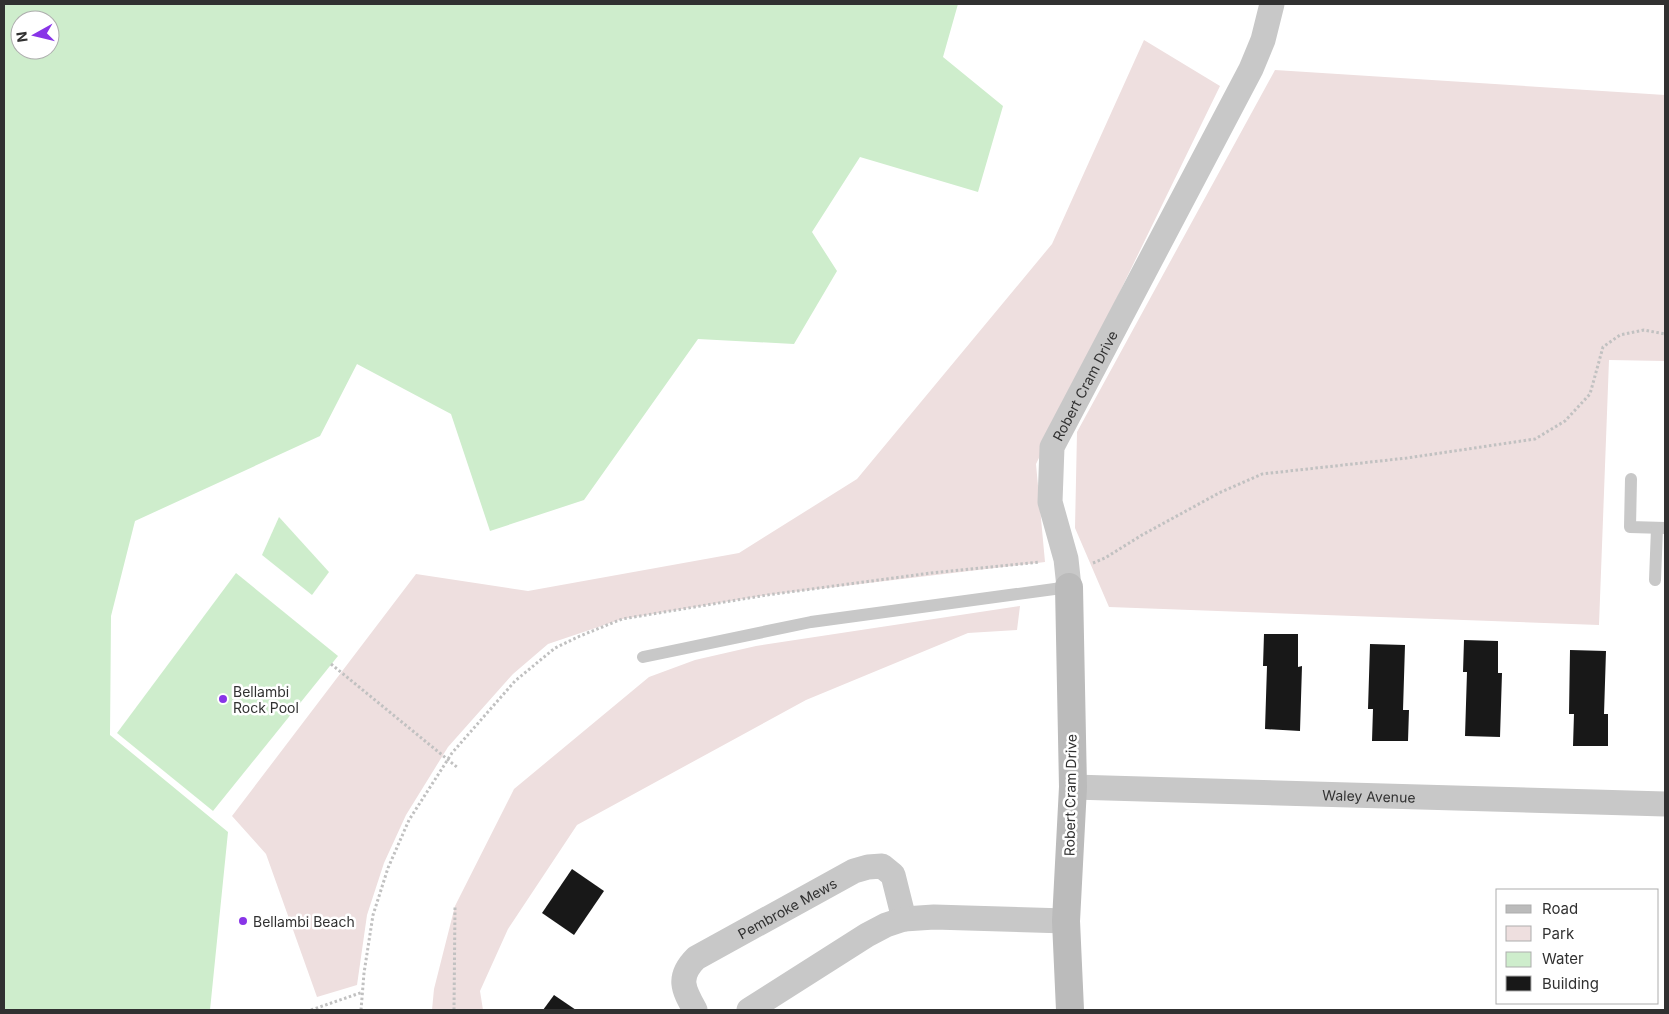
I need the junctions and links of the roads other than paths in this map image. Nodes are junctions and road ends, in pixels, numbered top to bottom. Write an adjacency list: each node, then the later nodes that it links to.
1 (1272, 4): 5 (street, Robert Cram Drive)
2 (1631, 479): 3 (lane)
3 (1661, 528): 4 (lane)
4 (1655, 580)
5 (1069, 587): 6 (lane); 7 (main road, Robert Cram Drive)
6 (643, 656)
7 (1073, 787): 8 (street, Waley Avenue); 10 (main road, Robert Cram Drive)
8 (1665, 804)
9 (904, 918): 10 (street); 11 (street, Pembroke Mews); 12 (street)
10 (1066, 921): 13 (main road, Robert Cram Drive)
11 (695, 1010)
12 (749, 1010)
13 (1070, 1010)

